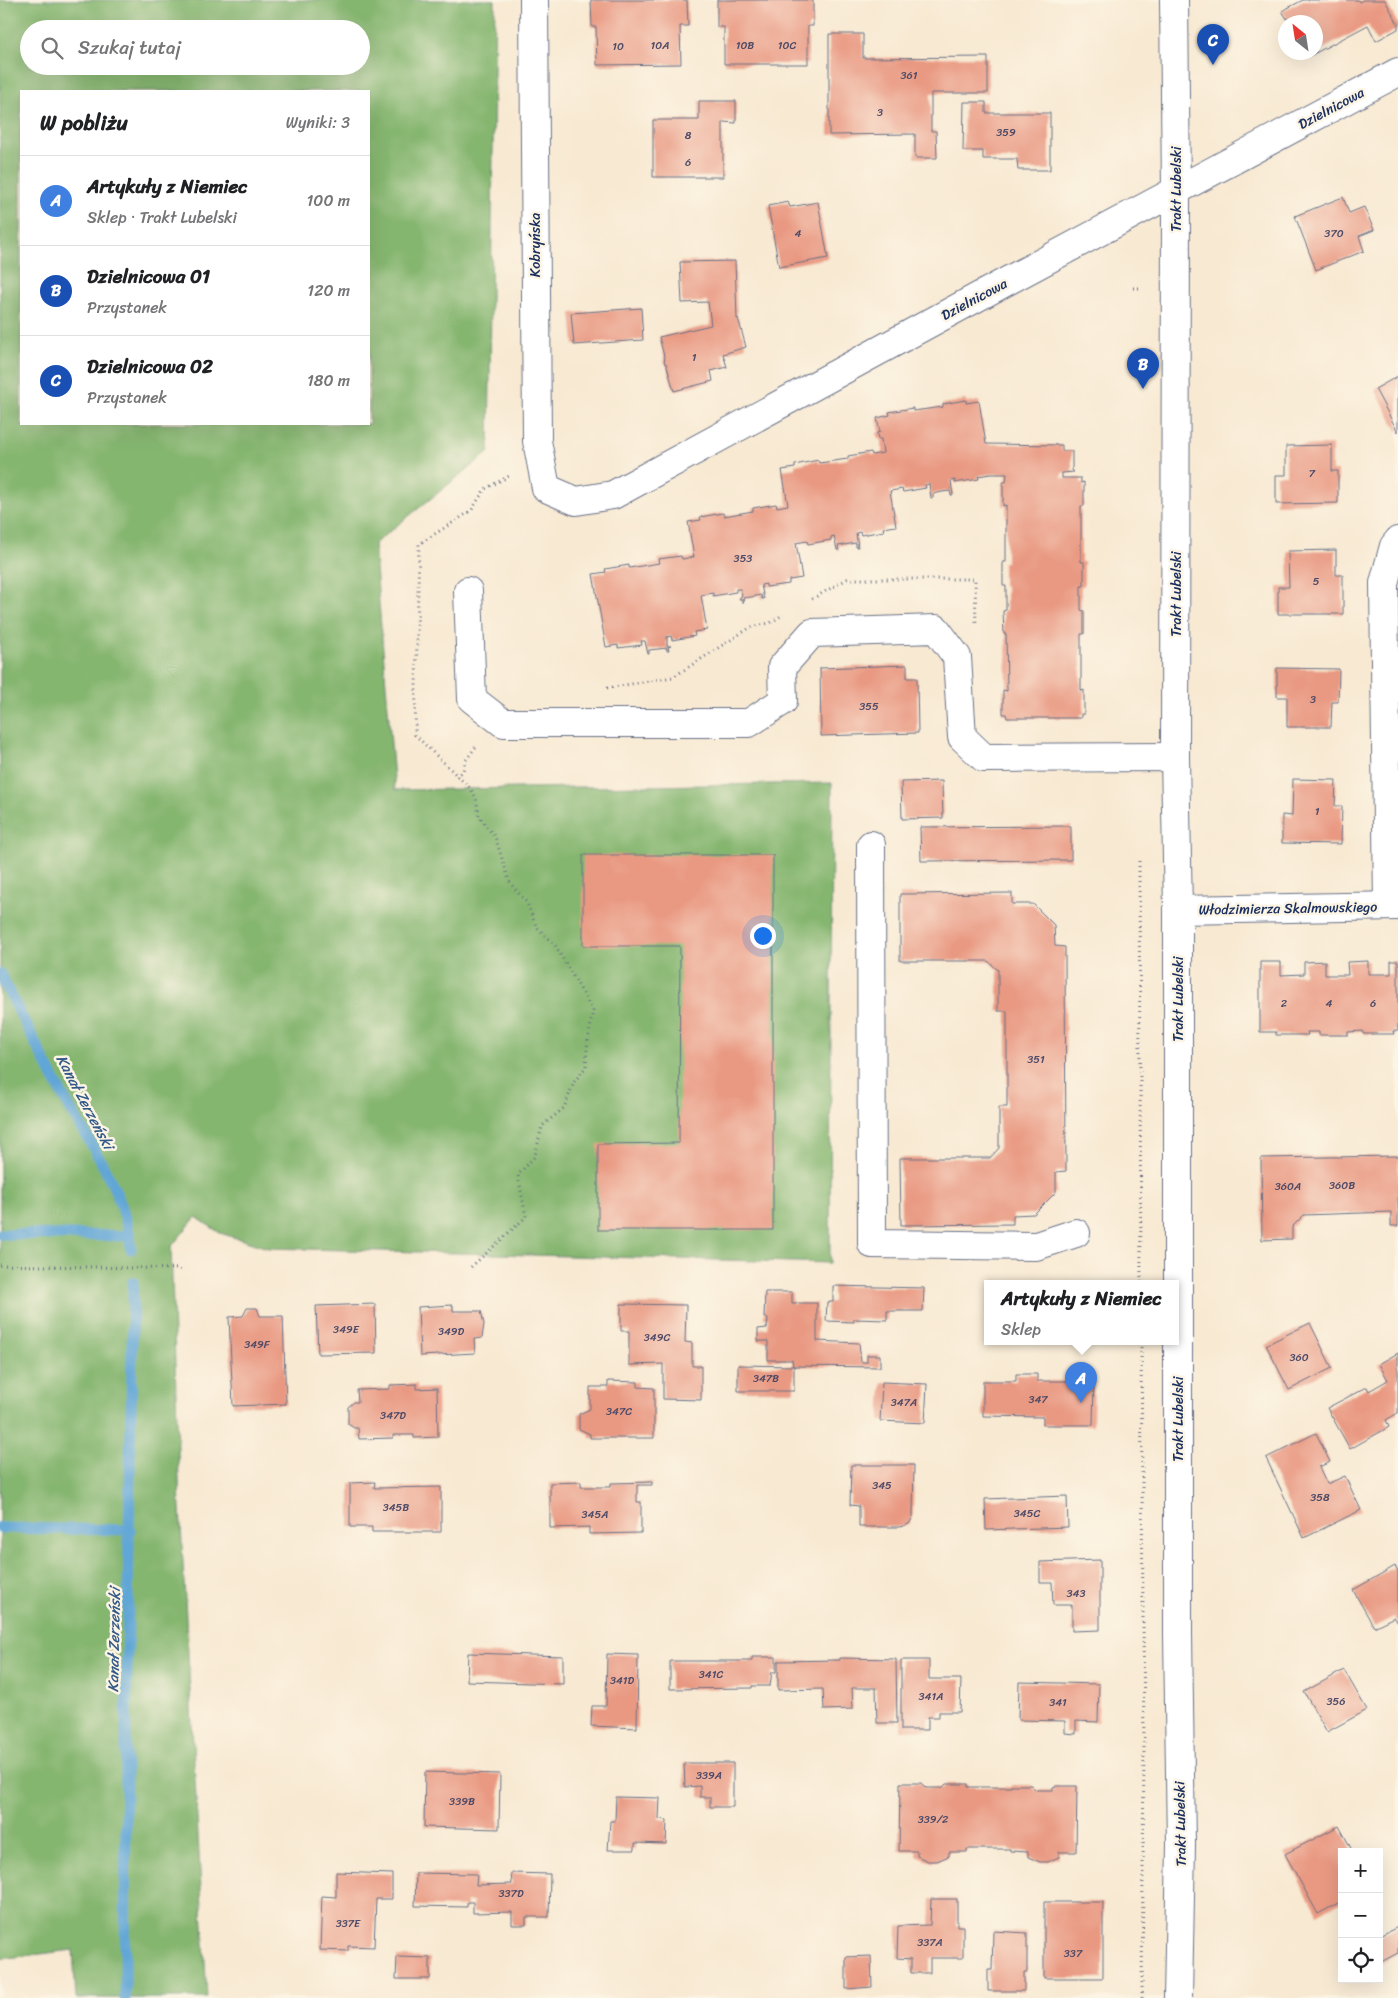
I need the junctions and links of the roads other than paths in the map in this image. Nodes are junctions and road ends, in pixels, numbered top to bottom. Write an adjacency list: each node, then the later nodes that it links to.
1 (534, 0): 5 (street, Kobryńska)
2 (1174, 0): 4 (street, Trakt Lubelski)
3 (1398, 72): 4 (street, Dzielnicowa)
4 (1176, 191): 5 (street, Dzielnicowa); 8 (street, Trakt Lubelski)
5 (546, 488)
6 (1398, 541): 10 (street)
7 (468, 591): 8 (street)
8 (1175, 757): 11 (street, Trakt Lubelski)
9 (871, 845): 12 (street)
10 (1393, 906): 11 (street, Włodzimierza Skalmowskiego)
11 (1178, 910): 13 (street, Trakt Lubelski)
12 (1076, 1233)
13 (1178, 1280)
14 (1178, 1345): 15 (street, Trakt Lubelski)
15 (1178, 1998)

